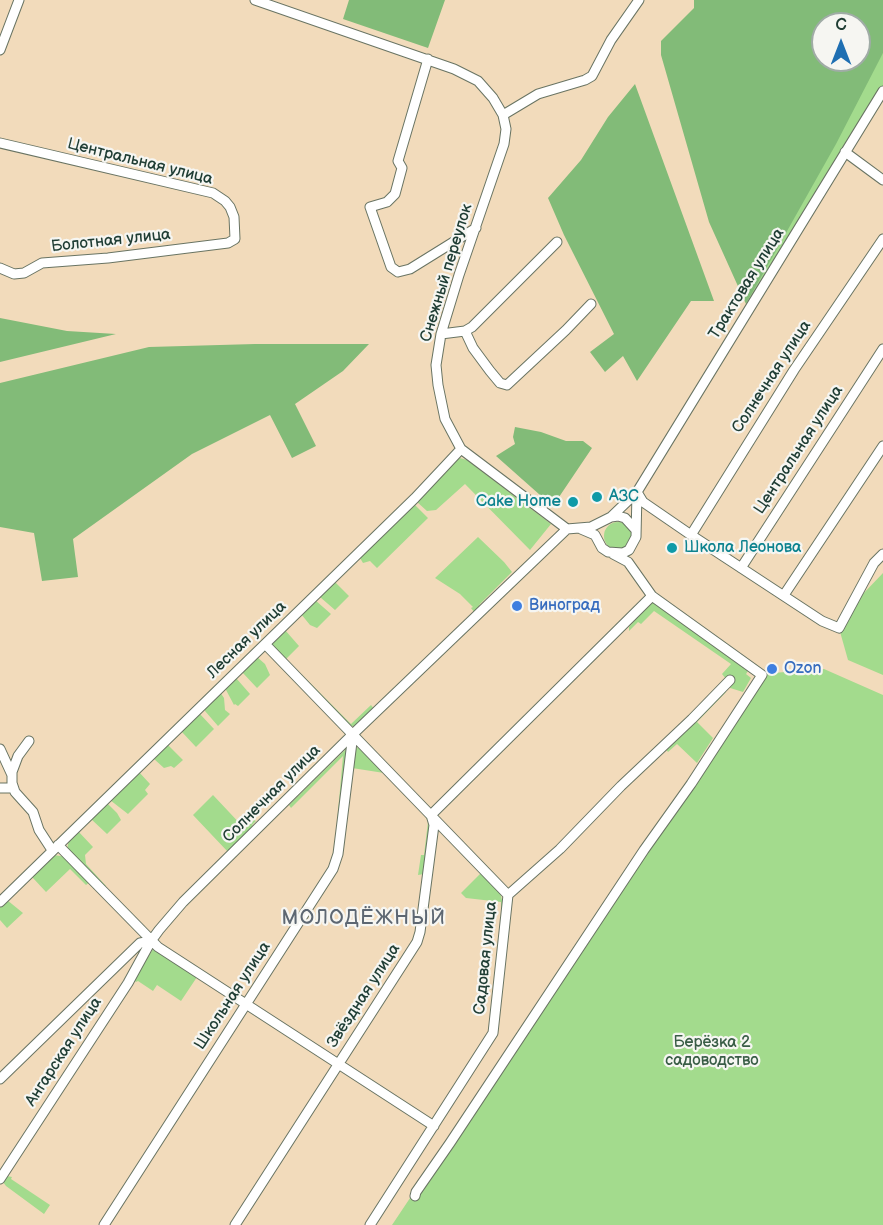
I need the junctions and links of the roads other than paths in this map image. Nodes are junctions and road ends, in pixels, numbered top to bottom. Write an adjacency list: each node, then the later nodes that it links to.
1 (19, 0): 4 (street)
2 (255, 0): 5 (street)
3 (639, 0): 7 (street)
4 (0, 50)
5 (428, 59): 7 (street); 11 (street)
6 (883, 91): 9 (street, Трактовая улица)
7 (503, 115): 11 (street, Снежный переулок)
8 (0, 143): 14 (street, Центральная улица)
9 (845, 152): 10 (street); 22 (street, Трактовая улица)
10 (883, 180)
11 (476, 228): 18 (street, Снежный переулок)
12 (883, 239): 27 (street, Солнечная улица)
13 (557, 242): 17 (street)
14 (228, 243): 15 (street, Болотная улица)
15 (0, 268)
16 (591, 304): 17 (street)
17 (465, 331): 18 (street)
18 (441, 334): 21 (street, Снежный переулок)
19 (883, 349): 31 (street, Центральная улица)
20 (883, 446): 33 (street)
21 (461, 449): 24 (street, Снежный переулок); 35 (street, Лесная улица)
22 (637, 492): 23 (street, Трактовая улица); 26 (street, Трактовая улица); 27 (street)
23 (608, 519): 25 (street); 26 (street); 28 (street)
24 (567, 529): 25 (street); 37 (street, Солнечная улица)
25 (581, 529): 28 (street)
26 (635, 533): 29 (street); 32 (street, Трактовая улица)
27 (691, 535): 31 (street)
28 (599, 541): 29 (street)
29 (613, 554): 32 (street)
30 (883, 554): 33 (street)
31 (741, 568): 33 (street)
32 (636, 572): 34 (street)
33 (784, 595)
34 (652, 596): 43 (street); 53 (street)
35 (265, 644): 37 (street); 44 (street, Лесная улица)
36 (730, 680): 45 (street, Садовая улица)
37 (353, 734): 43 (street); 47 (street, Солнечная улица); 48 (street, Школьная улица)
38 (29, 741): 40 (street)
39 (0, 749): 40 (street)
40 (12, 775): 42 (street)
41 (0, 788): 42 (street)
42 (14, 788): 44 (street)
43 (431, 815): 45 (street); 49 (street, Звёздная улица)
44 (55, 848): 46 (street, Лесная улица); 47 (street)
45 (508, 895): 51 (street, Садовая улица)
46 (0, 902)
47 (151, 940): 48 (street); 50 (street, Солнечная улица); 52 (street, Ангарская улица)
48 (245, 1003): 49 (street); 54 (street, Школьная улица)
49 (339, 1063): 51 (street); 55 (street, Звёздная улица)
50 (0, 1079)
51 (434, 1126): 56 (street, Садовая улица)
52 (0, 1179)
53 (415, 1196)
54 (104, 1225)
55 (235, 1225)
56 (370, 1225)

